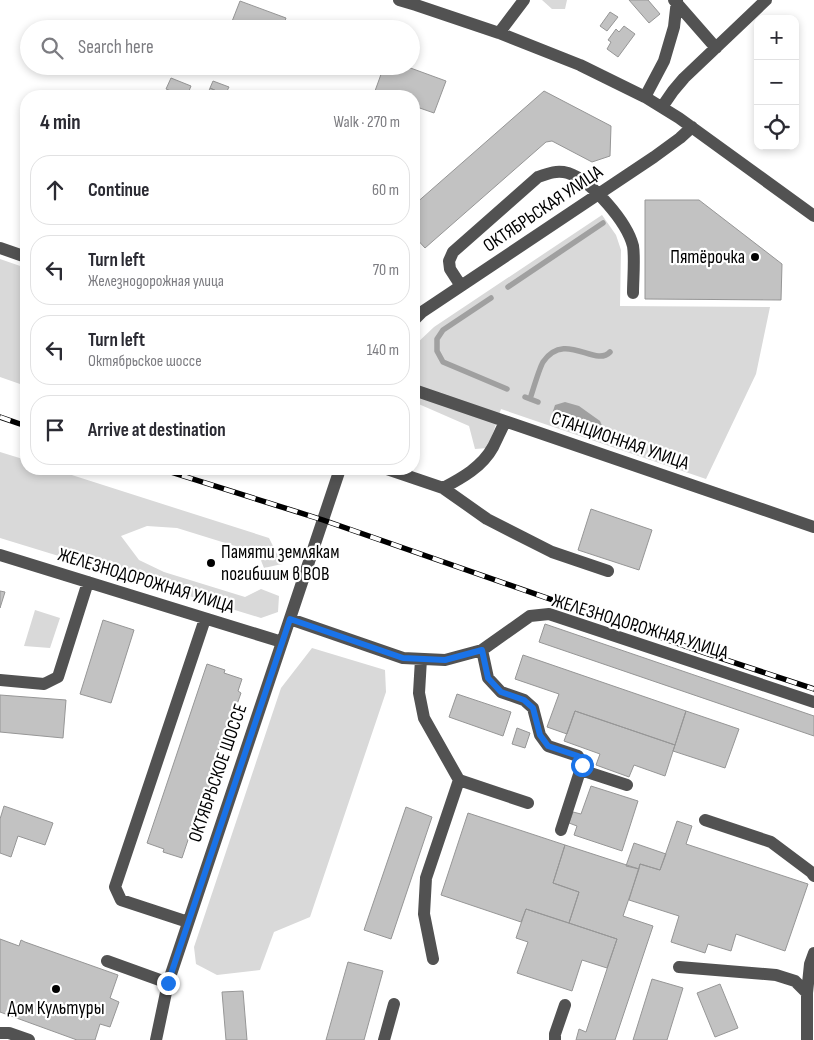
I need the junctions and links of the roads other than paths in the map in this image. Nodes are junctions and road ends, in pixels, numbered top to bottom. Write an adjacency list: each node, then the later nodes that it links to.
1 (399, 0): 5 (street)
2 (524, 0): 5 (street)
3 (766, 0): 6 (street)
4 (676, 1): 6 (street); 7 (street)
5 (499, 32): 7 (street)
6 (716, 48): 8 (street)
7 (645, 97): 8 (street)
8 (662, 107): 9 (street)
9 (692, 127): 10 (street, ОКТЯБРЬСКАЯ УЛИЦА); 11 (street)
10 (598, 194): 14 (street, ОКТЯБРЬСКАЯ УЛИЦА); 14 (street); 15 (street)
11 (814, 216)
12 (0, 248): 13 (street)
13 (20, 255)
14 (461, 286): 16 (street, ОКТЯБРЬСКАЯ УЛИЦА)
15 (633, 293)
16 (420, 314)
17 (420, 392): 18 (street, СТАНЦИОННАЯ УЛИЦА)
18 (505, 422): 21 (street); 22 (street, СТАНЦИОННАЯ УЛИЦА)
19 (338, 475): 27 (street, ОКТЯБРЬСКОЕ ШОССЕ)
20 (405, 475): 21 (street)
21 (443, 488): 24 (street)
22 (814, 527)
23 (0, 555): 25 (street, ЖЕЛЕЗНОДОРОЖНАЯ УЛИЦА)
24 (608, 571)
25 (88, 582): 26 (street, ЖЕЛЕЗНОДОРОЖНАЯ УЛИЦА); 31 (street)
26 (205, 619): 28 (street, ЖЕЛЕЗНОДОРОЖНАЯ УЛИЦА); 40 (street)
27 (290, 619): 28 (street, ОКТЯБРЬСКОЕ ШОССЕ); 30 (street, ЖЕЛЕЗНОДОРОЖНАЯ УЛИЦА)
28 (282, 642): 40 (street, ОКТЯБРЬСКОЕ ШОССЕ)
29 (482, 650): 30 (street, ЖЕЛЕЗНОДОРОЖНАЯ УЛИЦА); 32 (street, ЖЕЛЕЗНОДОРОЖНАЯ УЛИЦА); 33 (street)
30 (421, 659): 34 (street)
31 (0, 680)
32 (814, 702)
33 (581, 770): 35 (street); 38 (street)
34 (459, 780): 36 (street); 42 (street)
35 (627, 785)
36 (528, 803)
37 (705, 820): 39 (street)
38 (561, 830)
39 (814, 876)
40 (188, 922): 45 (street, ОКТЯБРЬСКОЕ ШОССЕ)
41 (814, 953): 46 (street)
42 (433, 959)
43 (107, 961): 45 (street)
44 (679, 967): 46 (street)
45 (168, 983): 51 (street, ОКТЯБРЬСКОЕ ШОССЕ)
46 (807, 993): 54 (street)
47 (394, 1004): 52 (street)
48 (565, 1005): 53 (street)
49 (3, 1032): 50 (street)
50 (28, 1040)
51 (156, 1040)
52 (384, 1040)
53 (555, 1040)
54 (808, 1040)

